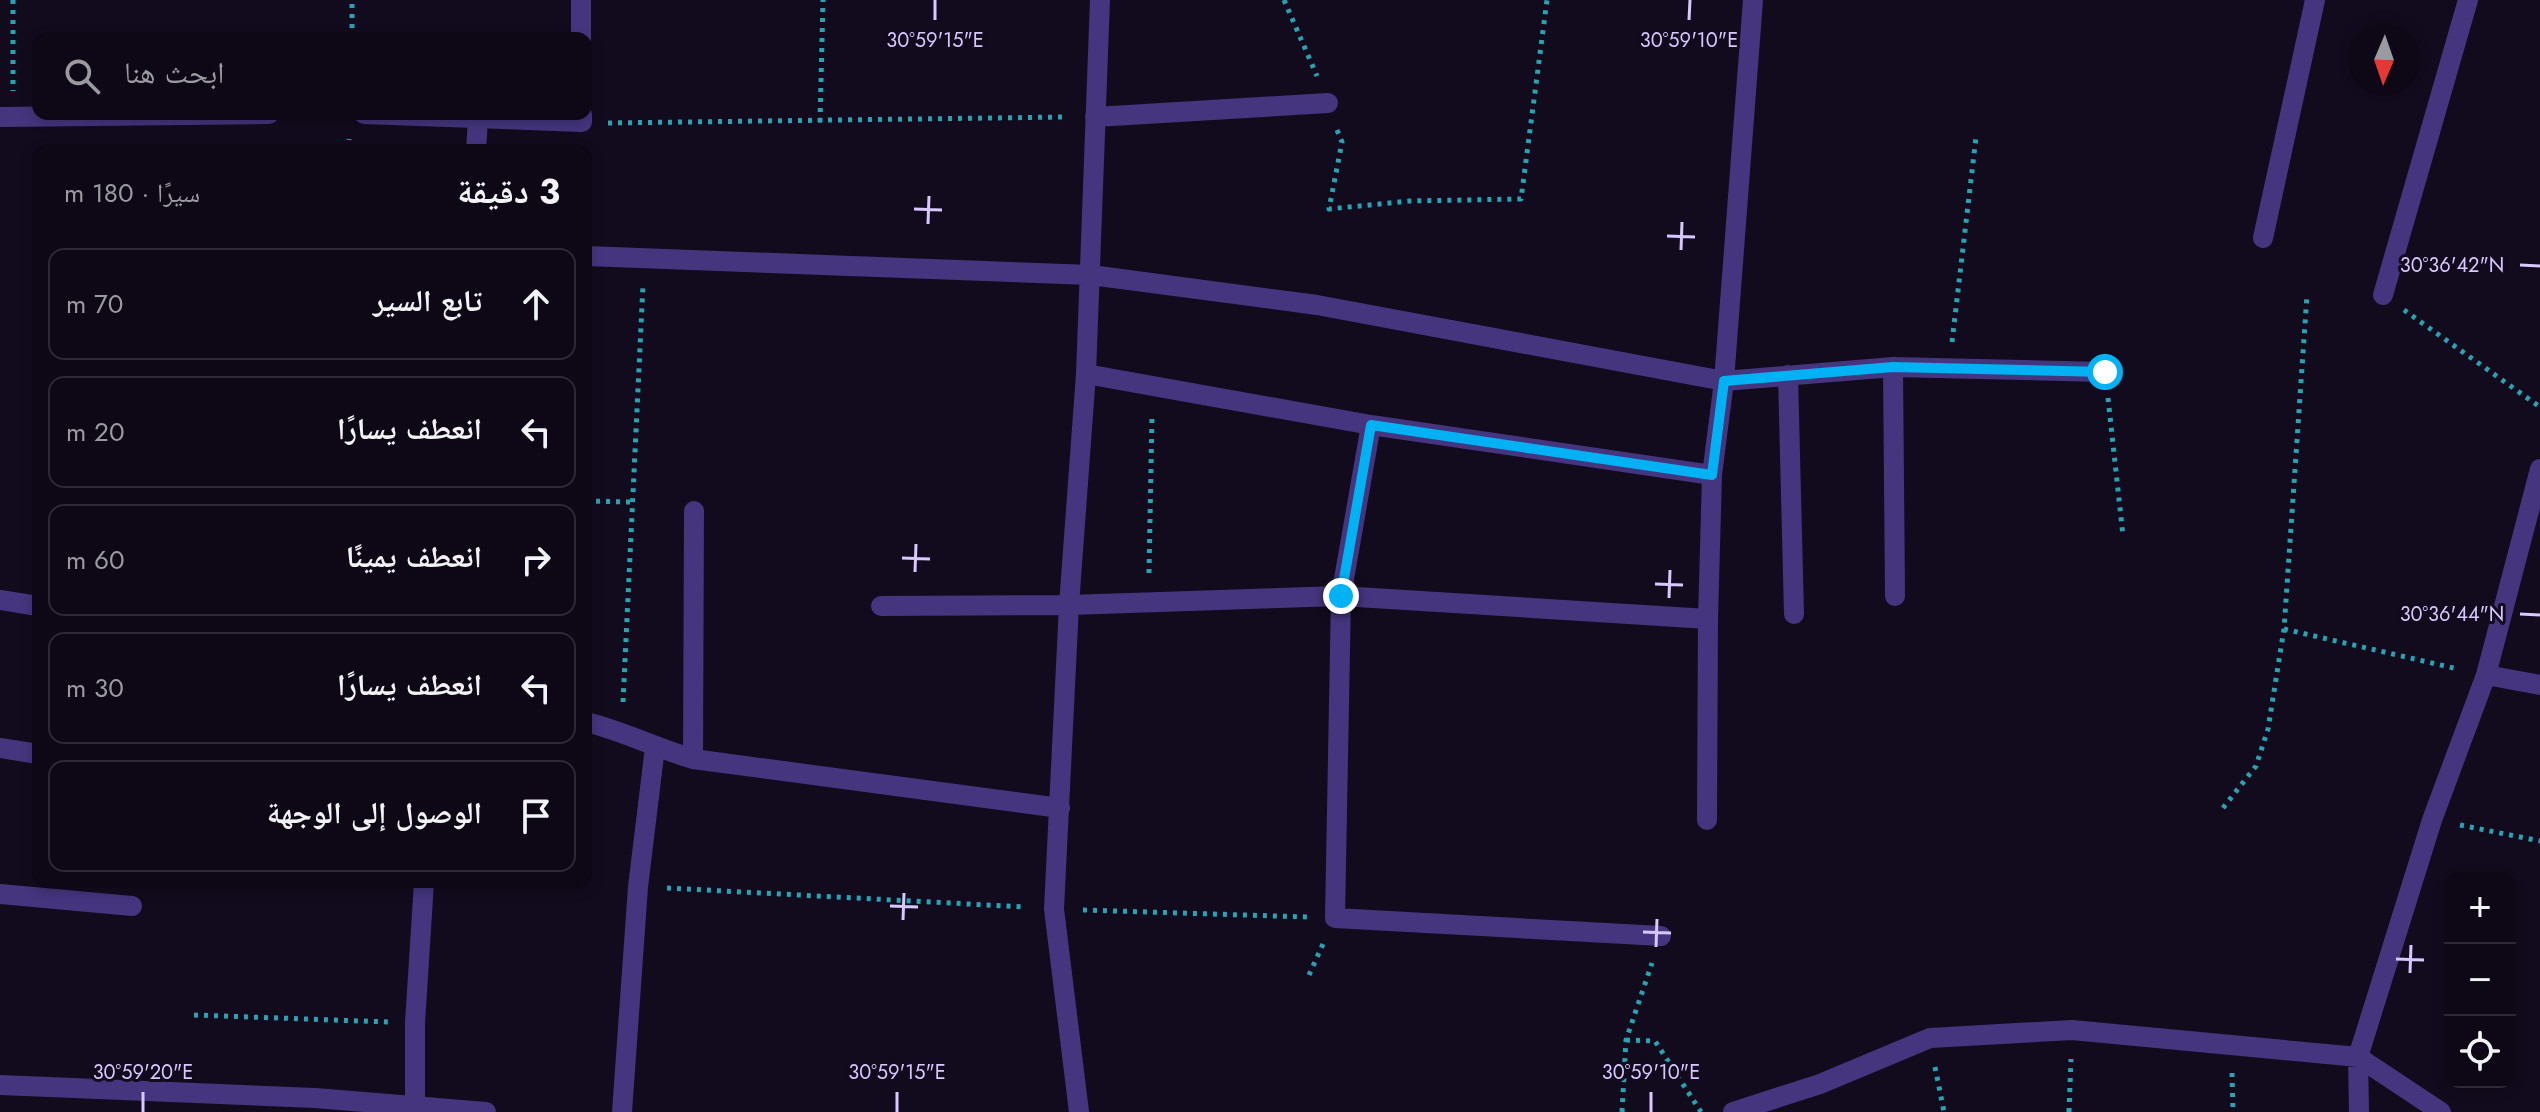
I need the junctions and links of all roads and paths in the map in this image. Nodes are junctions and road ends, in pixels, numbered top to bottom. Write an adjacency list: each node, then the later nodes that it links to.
1 (13, 0): 14 (path)
2 (352, 0): 11 (path)
3 (581, 0): 12 (street)
4 (823, 0): 19 (path)
5 (1100, 0): 16 (street)
6 (1284, 0): 13 (path)
7 (1547, 0): 13 (path)
8 (1753, 0): 33 (street)
9 (2315, 0): 22 (street)
10 (2468, 0): 27 (street)
11 (352, 32)
12 (581, 32)
13 (1328, 103): 16 (street)
14 (7, 117): 15 (street)
15 (32, 117)
16 (1095, 117): 19 (path); 25 (street)
17 (592, 118): 19 (path)
18 (478, 120): 21 (street)
19 (820, 122)
20 (1976, 137): 29 (path)
21 (476, 144)
22 (2263, 238)
23 (592, 256): 24 (street)
24 (644, 260): 25 (street); 40 (path)
25 (1091, 275): 31 (street); 33 (street)
26 (2307, 295): 52 (path)
27 (2383, 295): 35 (path)
28 (1893, 367): 29 (street); 32 (street); 44 (street)
29 (1949, 367): 30 (street)
30 (2105, 372): 42 (path)
31 (1086, 374): 34 (street); 48 (street)
32 (1788, 375): 33 (street); 50 (street)
33 (1724, 381): 38 (street)
34 (1153, 387): 36 (street); 46 (path)
35 (2540, 407)
36 (1371, 425): 38 (street); 43 (street)
37 (2540, 469): 53 (street)
38 (1712, 475): 51 (street)
39 (592, 501): 40 (path)
40 (631, 502): 56 (path)
41 (694, 511): 60 (street)
42 (2123, 536)
43 (1341, 596): 46 (street); 51 (street); 71 (street)
44 (1895, 596)
45 (0, 600): 47 (street)
46 (1148, 602): 48 (street)
47 (32, 605)
48 (1069, 605): 49 (street); 61 (street)
49 (881, 606)
50 (1794, 614)
51 (1708, 619): 63 (street)
52 (2284, 629): 53 (path); 62 (path)
53 (2486, 675): 54 (street); 64 (street)
54 (2540, 685)
55 (592, 723): 56 (street)
56 (622, 730): 57 (street)
57 (655, 747): 60 (street); 66 (street)
58 (0, 748): 59 (street)
59 (32, 753)
60 (693, 759): 61 (street)
61 (1060, 808): 70 (street)
62 (2223, 808)
63 (1707, 820)
64 (2432, 820): 65 (path); 79 (street)
65 (2540, 841)
66 (638, 887): 70 (path); 83 (street)
67 (424, 888): 74 (street)
68 (0, 894): 69 (street)
69 (132, 906)
70 (1054, 909): 71 (path); 84 (street)
71 (1335, 918): 72 (street)
72 (1661, 936): 77 (path)
73 (194, 1015): 74 (path)
74 (415, 1023): 81 (street)
75 (2072, 1030): 76 (street); 78 (street); 89 (path)
76 (1930, 1038): 87 (street); 88 (path)
77 (1626, 1040): 85 (path); 86 (path)
78 (2232, 1044): 79 (street); 90 (path)
79 (2358, 1057): 91 (street); 92 (street)
80 (0, 1085): 81 (street)
81 (415, 1110): 82 (street)
82 (486, 1112)
83 (622, 1112)
84 (1079, 1112)
85 (1622, 1112)
86 (1701, 1112)
87 (1733, 1112)
88 (1944, 1112)
89 (2069, 1112)
90 (2233, 1112)
91 (2359, 1112)
92 (2441, 1112)

